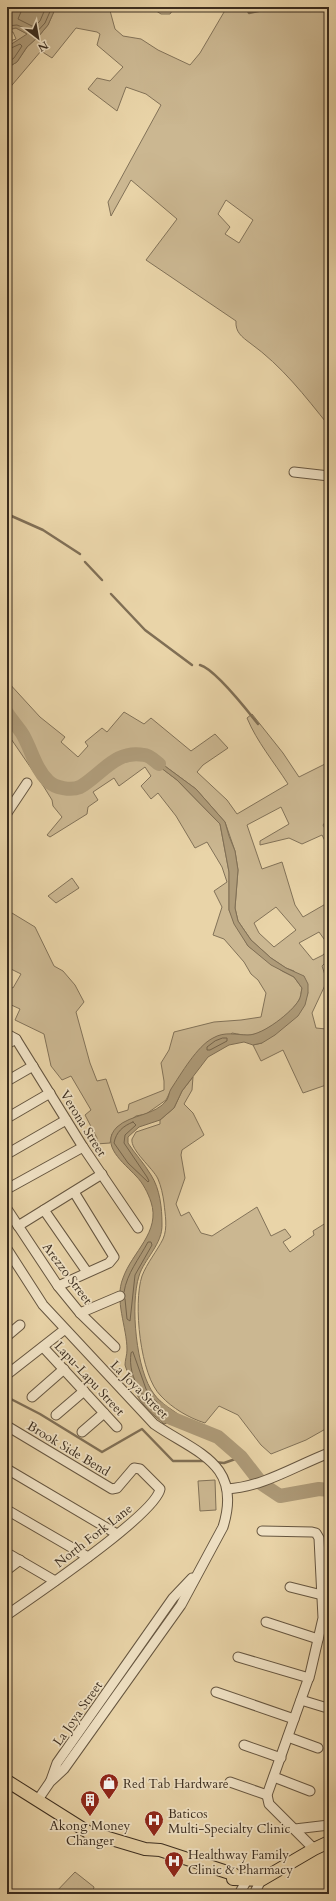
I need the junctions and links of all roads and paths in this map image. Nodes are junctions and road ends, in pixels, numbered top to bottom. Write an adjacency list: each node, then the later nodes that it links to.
1 (294, 472): 2 (street)
2 (329, 476)
3 (28, 783): 4 (street)
4 (10, 802): 5 (street)
5 (7, 813)
6 (7, 1034): 7 (street, Verona Street)
7 (16, 1039): 8 (street); 9 (street, Verona Street)
8 (7, 1044)
9 (33, 1066): 10 (street); 11 (street, Verona Street)
10 (7, 1081)
11 (50, 1093): 12 (street); 13 (street, Verona Street)
12 (7, 1118)
13 (66, 1120): 14 (street, Verona Street); 15 (street)
14 (83, 1148): 16 (street, Verona Street); 17 (street)
15 (7, 1154)
16 (102, 1174): 18 (street); 22 (street, Verona Street)
17 (7, 1189)
18 (74, 1192): 20 (street); 24 (street)
19 (7, 1209): 21 (street, Arezzo Street)
20 (44, 1210): 21 (street); 24 (street)
21 (18, 1226): 25 (street, Arezzo Street)
22 (138, 1228)
23 (7, 1249): 29 (street, La Joya Street)
24 (87, 1272): 25 (street)
25 (58, 1286): 27 (street, Arezzo Street)
26 (120, 1296): 27 (street)
27 (80, 1313): 32 (street, Arezzo Street)
28 (20, 1325): 30 (street)
29 (64, 1330): 31 (street); 45 (street, La Joya Street)
30 (7, 1336)
31 (43, 1347): 33 (street, Lapu-Lapu Street); 34 (street)
32 (115, 1347)
33 (64, 1369): 35 (street, Lapu-Lapu Street); 36 (street)
34 (7, 1373)
35 (84, 1391): 37 (street, Lapu-Lapu Street); 38 (street)
36 (32, 1397)
37 (104, 1413): 40 (street, Lapu-Lapu Street); 41 (street)
38 (56, 1415)
39 (7, 1426): 43 (street, Brook Side Bend)
40 (117, 1427)
41 (82, 1432)
42 (329, 1454): 45 (street)
43 (134, 1468): 48 (street, North Fork Lane)
44 (7, 1470): 48 (street)
45 (226, 1486): 74 (street, La Joya Street)
46 (7, 1510): 50 (street)
47 (262, 1532): 55 (street)
48 (117, 1534): 50 (street, North Fork Lane)
49 (7, 1553): 51 (street)
50 (88, 1557): 53 (street, North Fork Lane)
51 (20, 1560): 52 (street); 53 (street)
52 (7, 1570)
53 (55, 1581): 56 (street, North Fork Lane)
54 (290, 1587): 55 (street)
55 (322, 1595): 58 (street)
56 (7, 1615)
57 (266, 1622): 58 (street)
58 (318, 1639): 60 (street)
59 (238, 1657): 60 (street)
60 (309, 1678): 62 (street)
61 (216, 1692): 64 (street)
62 (301, 1700): 63 (street); 64 (street)
63 (324, 1707)
64 (294, 1719): 65 (street)
65 (288, 1737): 67 (street); 68 (street)
66 (244, 1745): 68 (street)
67 (318, 1748)
68 (280, 1758): 69 (street)
69 (274, 1777): 72 (street); 73 (street)
70 (7, 1781): 74 (main road)
71 (230, 1782): 73 (street)
72 (310, 1791)
73 (267, 1795): 76 (street)
74 (37, 1801): 79 (main road)
75 (329, 1825): 76 (street)
76 (295, 1829): 78 (street)
77 (329, 1842): 78 (main road)
78 (314, 1849): 80 (main road)
79 (243, 1880): 80 (main road); 81 (street)
80 (261, 1880): 82 (street)
81 (239, 1894)
82 (254, 1894)

